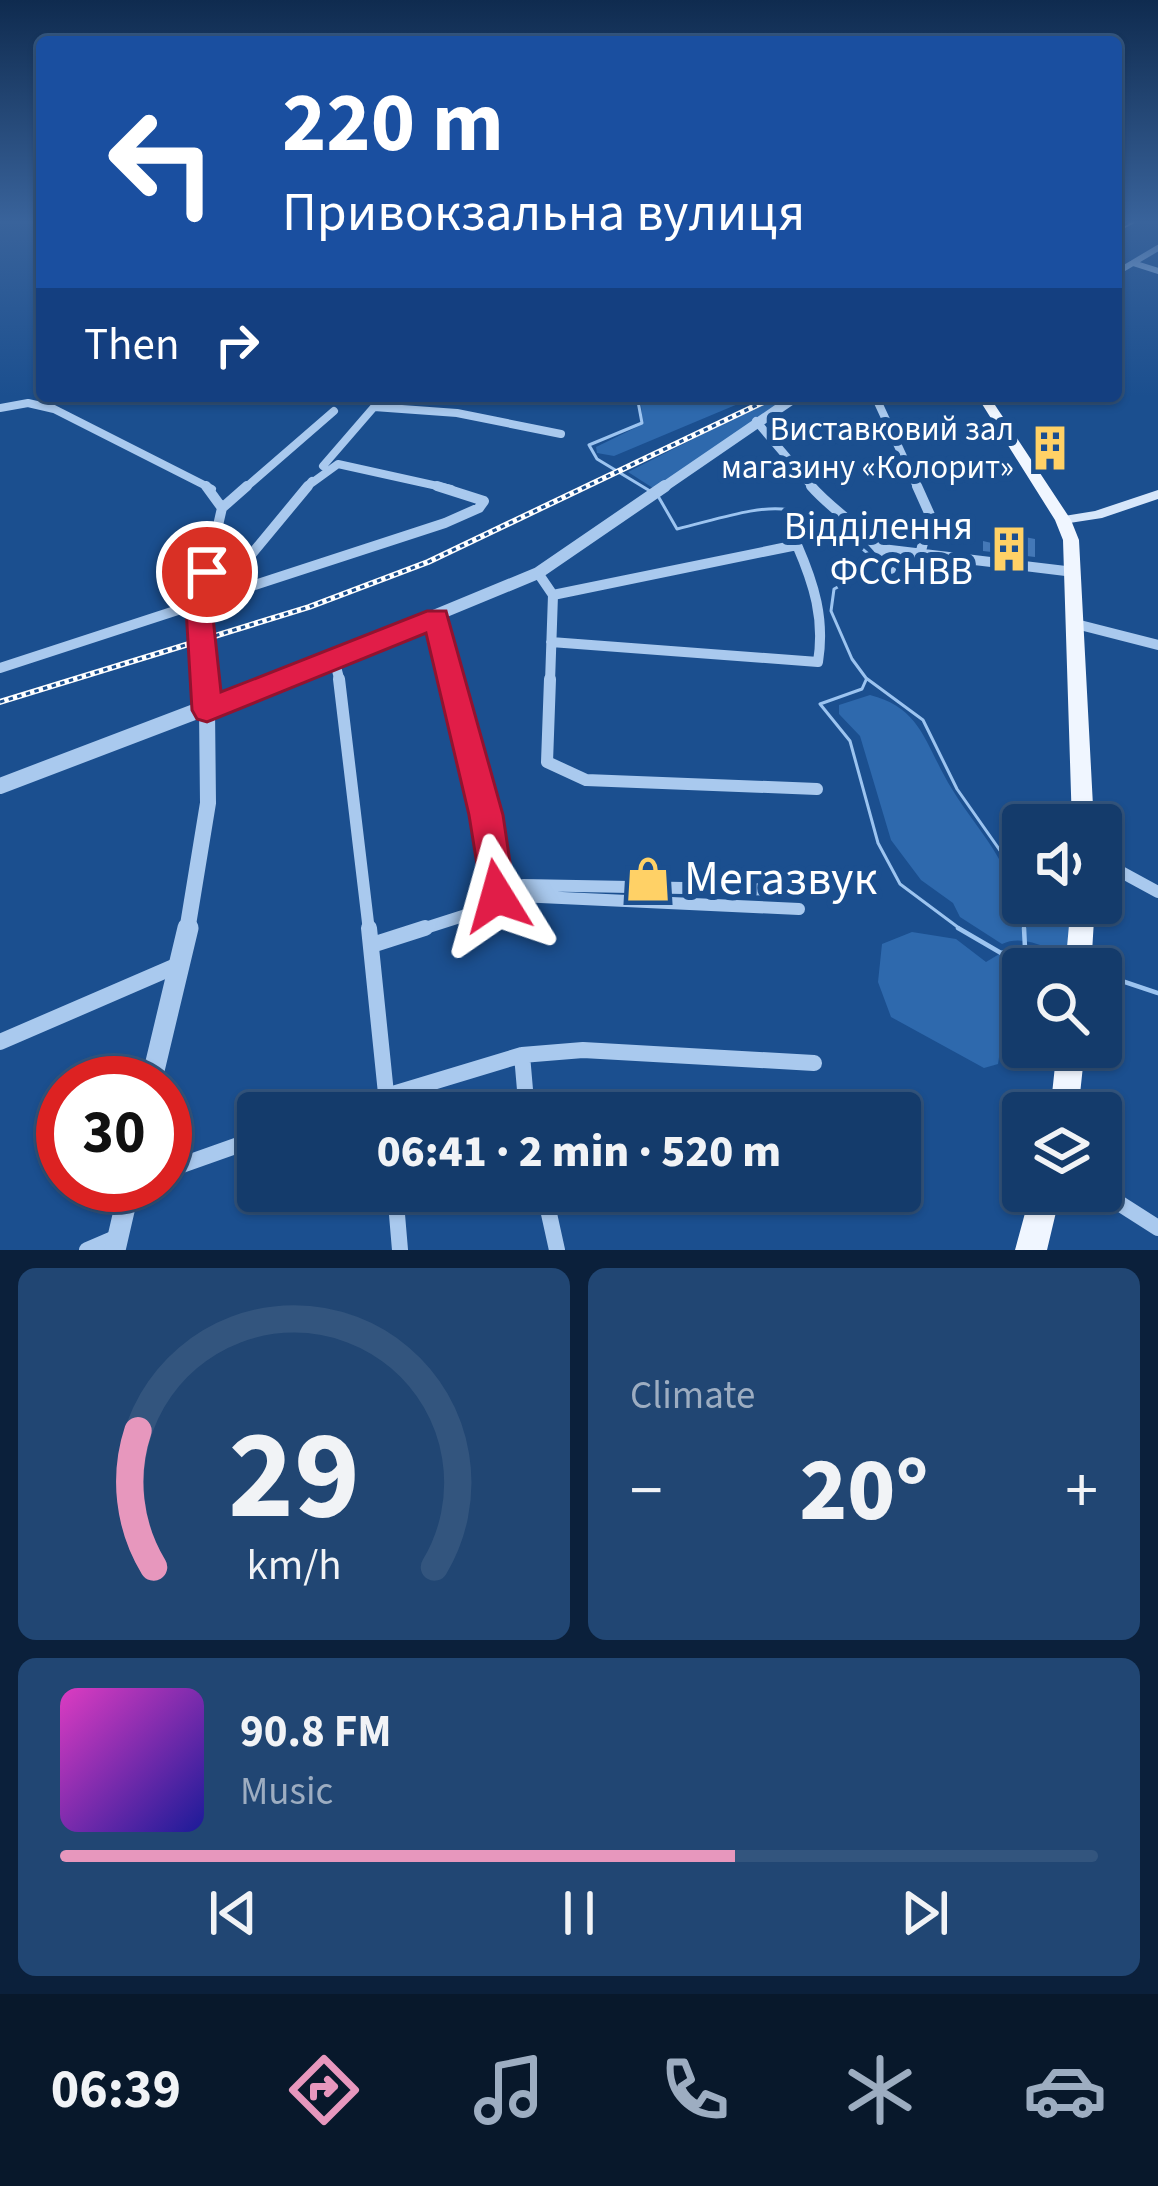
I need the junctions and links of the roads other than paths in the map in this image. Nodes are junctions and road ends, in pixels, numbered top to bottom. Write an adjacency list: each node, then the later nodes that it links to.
1 (0, 398): 5 (street)
2 (787, 402): 7 (street)
3 (877, 402): 14 (street)
4 (987, 402): 12 (main road)
5 (5, 406): 11 (street)
6 (334, 411): 11 (street)
7 (756, 421): 13 (street); 17 (street)
8 (561, 434): 9 (street)
9 (309, 484): 19 (street); 19 (street)
10 (1158, 494): 12 (main road)
11 (222, 508): 19 (street)
12 (1063, 520): 16 (main road)
13 (882, 548): 14 (street); 15 (street)
14 (922, 551): 16 (street)
15 (891, 569)
16 (1074, 572): 21 (main road)
17 (538, 573): 18 (street); 20 (street)
18 (553, 595): 22 (street); 22 (street)
19 (199, 608): 25 (street); 26 (street)
20 (436, 618): 24 (street); 33 (street)
21 (1076, 624): 23 (street); 29 (main road)
22 (551, 642): 28 (street)
23 (1158, 645)
24 (334, 659): 26 (street); 35 (street)
25 (0, 668)
26 (207, 710): 27 (street); 36 (street)
27 (0, 786)
28 (817, 789)
29 (1082, 804)
30 (1122, 872): 32 (street)
31 (796, 890): 33 (street)
32 (1158, 892)
33 (497, 896): 34 (street); 35 (street)
34 (799, 909)
35 (372, 945): 41 (street)
36 (178, 965): 37 (street); 39 (street)
37 (0, 1042)
38 (522, 1055): 40 (street); 42 (street); 43 (street)
39 (157, 1056)
40 (814, 1063)
41 (386, 1092)
42 (390, 1092)
43 (525, 1092)
44 (237, 1145): 45 (street)
45 (192, 1161)
46 (1122, 1205): 51 (street)
47 (124, 1212): 52 (street)
48 (397, 1212): 54 (street)
49 (549, 1212): 55 (street)
50 (1041, 1212): 56 (main road)
51 (1158, 1228)
52 (117, 1243): 53 (street)
53 (87, 1250)
54 (400, 1250)
55 (557, 1250)
56 (1031, 1250)

